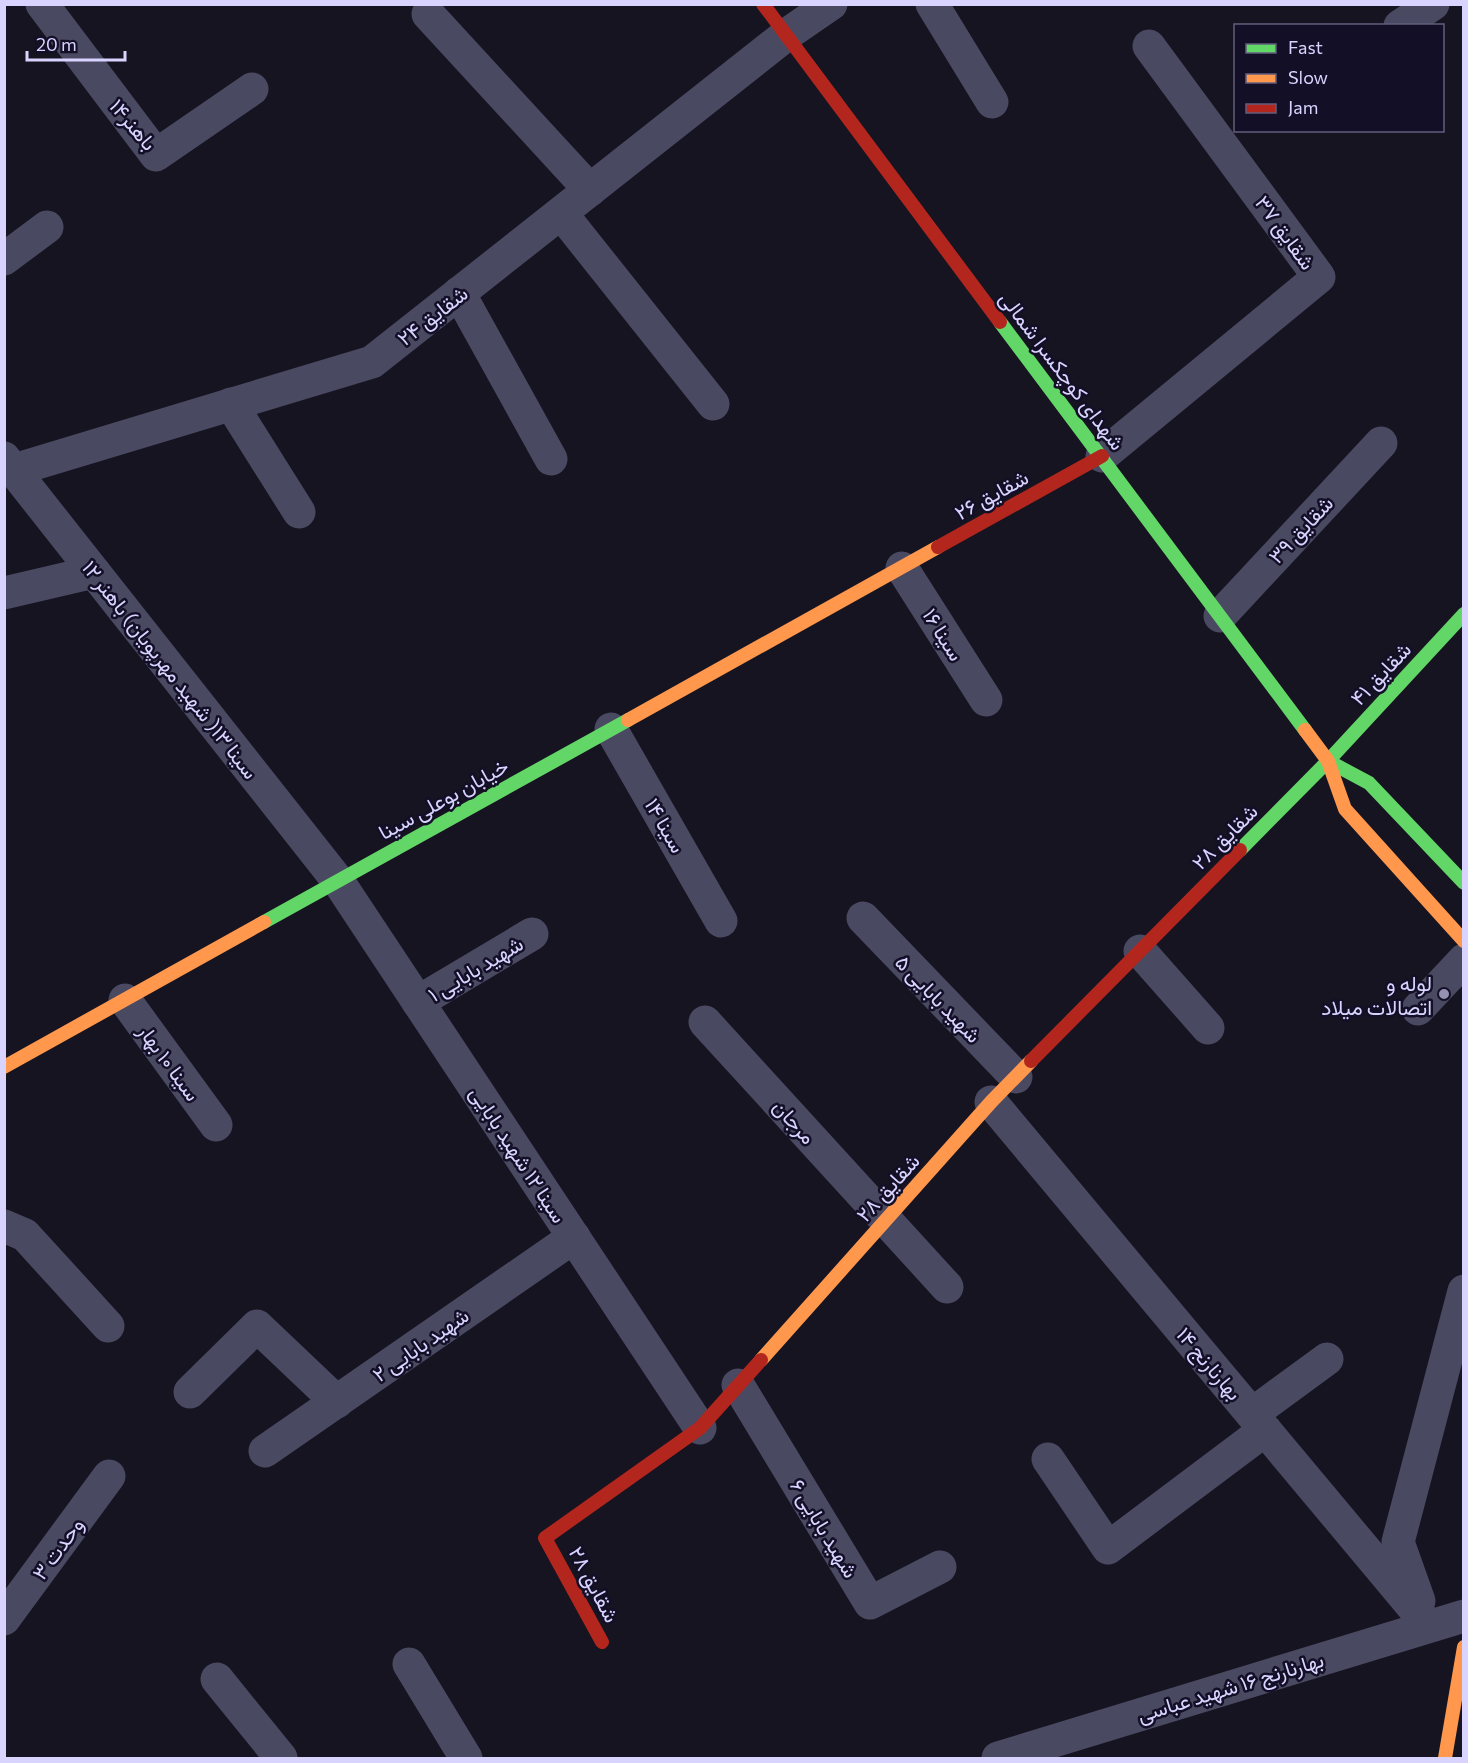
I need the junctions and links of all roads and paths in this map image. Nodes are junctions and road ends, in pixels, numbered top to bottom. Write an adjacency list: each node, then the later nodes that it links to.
1 (42, 4): 10 (street, باهنر۱۴)
2 (763, 4): 8 (main road, شهدای کوچکسرا شمالی)
3 (831, 4): 8 (street, شقایق ۲۴)
4 (932, 4): 11 (street)
5 (1433, 4): 7 (street)
6 (428, 14): 12 (street)
7 (1403, 24)
8 (786, 35): 12 (street, شقایق ۲۴); 20 (main road, شهدای کوچکسرا شمالی)
9 (1149, 46): 20 (street, شقایق ۳۷)
10 (252, 89)
11 (992, 102)
12 (590, 190): 13 (street, شقایق ۲۴)
13 (561, 213): 16 (street, شقایق ۲۴); 18 (street)
14 (47, 228): 15 (street)
15 (4, 259)
16 (459, 293): 17 (street, شقایق ۲۴); 21 (street)
17 (231, 404): 22 (street, شقایق ۲۴); 23 (street)
18 (713, 404)
19 (1381, 443): 28 (street, شقایق ۳۹)
20 (1101, 456): 24 (main road, شقایق ۲۶); 28 (main road, شهدای کوچکسرا شمالی)
21 (551, 459)
22 (9, 464): 25 (street, سینا ۱۳( شهید مهرپویان) باهنر ۱۲)
23 (299, 512)
24 (902, 568): 29 (street, سینا ۱۶); 30 (main road, خیابان بوعلی سینا)
25 (94, 572): 26 (street); 32 (street, سینا ۱۳( شهید مهرپویان) باهنر ۱۲)
26 (4, 593)
27 (1464, 614): 31 (main road, شقایق ۴۱)
28 (1220, 616): 31 (main road, شهدای کوچکسرا شمالی)
29 (986, 700)
30 (611, 729): 32 (main road, خیابان بوعلی سینا); 35 (street, سینا ۱۴)
31 (1328, 761): 33 (main road); 37 (main road); 38 (main road, شقایق ۲۸)
32 (338, 881): 40 (main road, خیابان بوعلی سینا); 41 (street, سینا ۱۲ شهید بابایی)
33 (1464, 883)
34 (863, 918): 46 (street, شهید بابایی ۵)
35 (722, 921)
36 (532, 934): 41 (street, شهید بابایی ۱)
37 (1464, 941)
38 (1140, 951): 44 (street); 46 (main road, شقایق ۲۸)
39 (1464, 960): 42 (street)
40 (125, 1000): 45 (main road, خیابان بوعلی سینا); 48 (street, سینا ۱۰ بهار)
41 (418, 1002): 51 (street, سینا ۱۲ شهید بابایی)
42 (1418, 1009)
43 (705, 1022): 49 (street, مرجان)
44 (1208, 1029)
45 (4, 1067)
46 (1016, 1077): 47 (main road, شقایق ۲۸)
47 (991, 1102): 49 (main road, شقایق ۲۸); 59 (street, بهارنارنج ۱۴)
48 (216, 1125)
49 (885, 1220): 52 (street, مرجان); 56 (main road, شقایق ۲۸)
50 (4, 1226): 54 (street)
51 (574, 1237): 58 (street, شهید بابایی ۲); 60 (street, سینا ۱۲ شهید بابایی)
52 (947, 1287)
53 (1464, 1291): 67 (street)
54 (108, 1326)
55 (1327, 1359): 59 (street)
56 (738, 1385): 60 (main road, شقایق ۲۸); 64 (street, شهید بابایی ۶)
57 (190, 1392): 58 (street)
58 (337, 1402): 61 (street, شهید بابایی ۲)
59 (1259, 1422): 62 (street); 67 (street, بهارنارنج ۱۴)
60 (700, 1428): 68 (main road, شقایق ۲۸)
61 (265, 1451)
62 (1048, 1459)
63 (109, 1476): 66 (street, وحدت ۳)
64 (940, 1567)
65 (1464, 1616): 67 (street, بهارنارنج ۱۶ شهید عباسی)
66 (4, 1619)
67 (1428, 1625): 74 (street, بهارنارنج ۱۶ شهید عباسی)
68 (602, 1642)
69 (1464, 1647): 75 (main road)
70 (409, 1664): 73 (street)
71 (217, 1679): 72 (street)
72 (281, 1758)
73 (466, 1758)
74 (998, 1758)
75 (1445, 1758)

